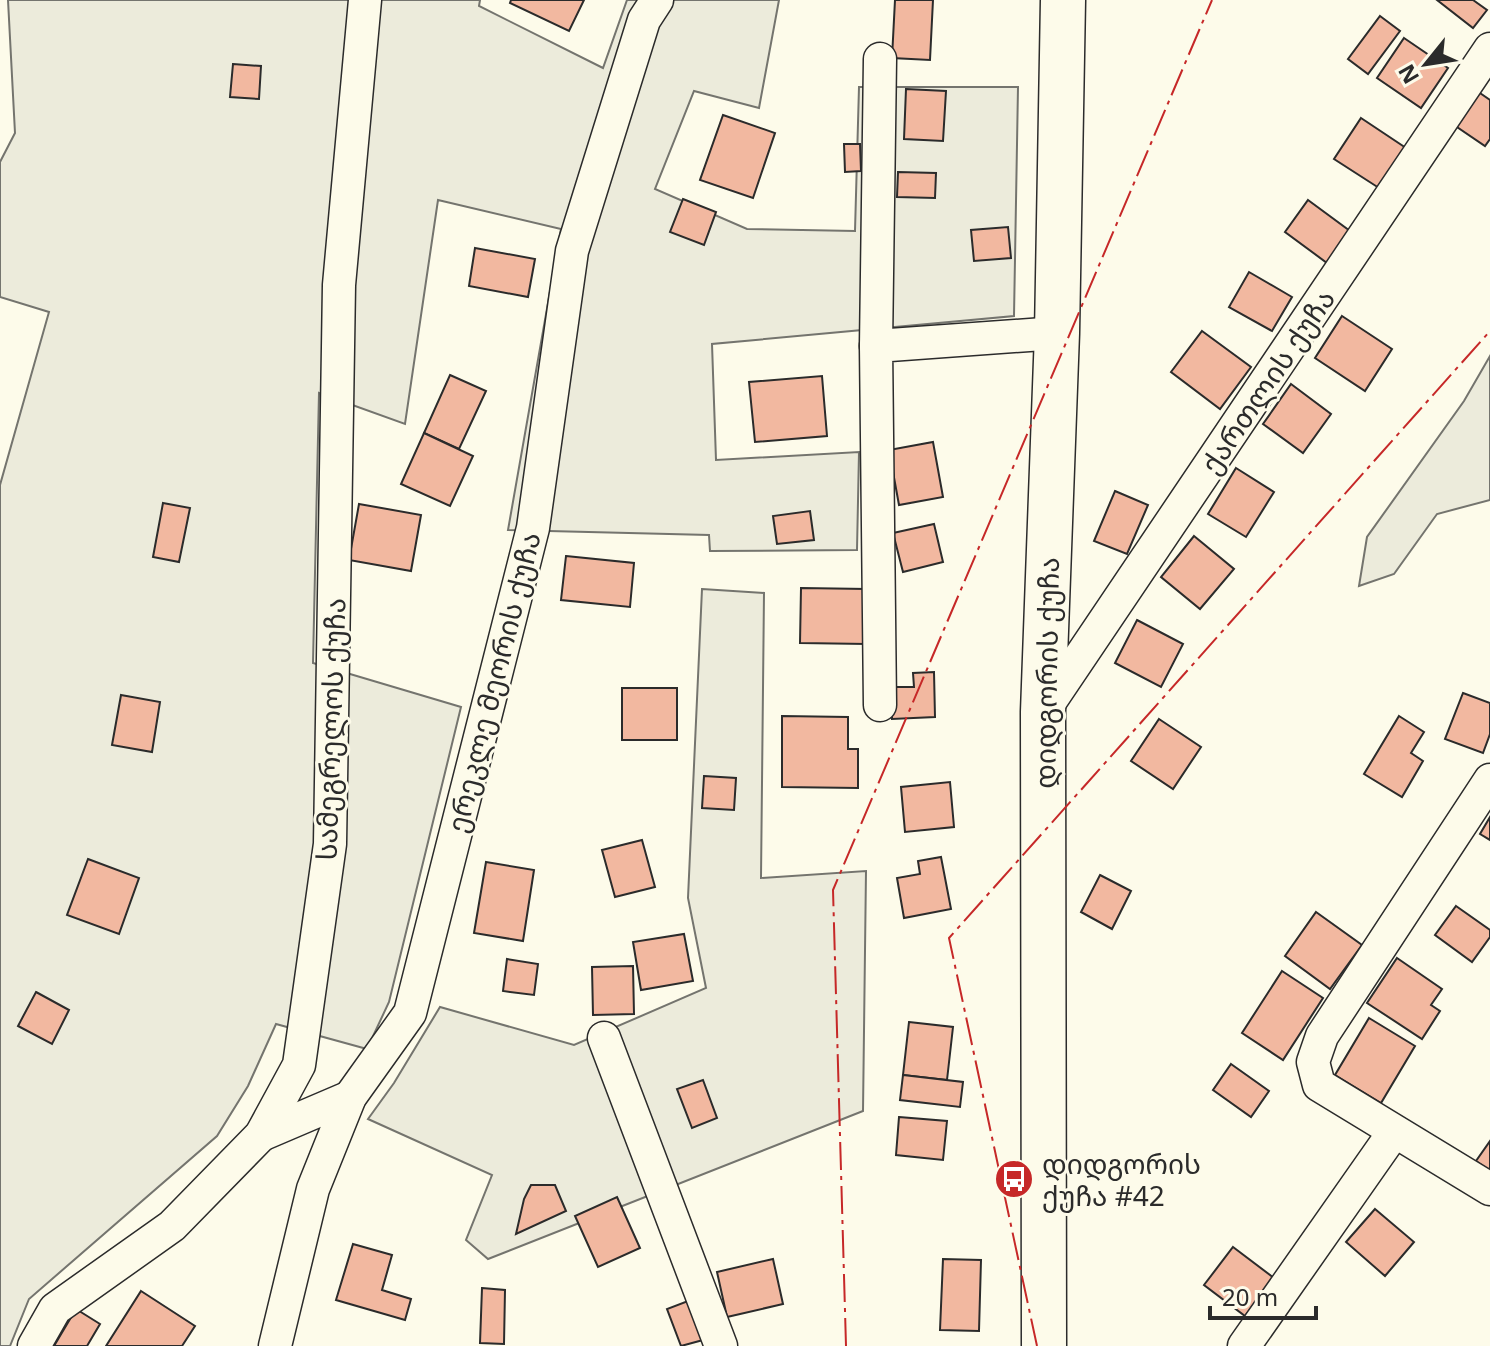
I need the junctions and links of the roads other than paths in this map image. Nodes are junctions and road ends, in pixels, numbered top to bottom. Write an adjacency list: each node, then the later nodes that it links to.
1 (365, 0): 14 (street, სამეგრელოს ქუჩა)
2 (657, 0): 12 (street, ერეკლე მეორის ქუჩა)
3 (1063, 0): 6 (highway, დიდგორის ქუჩა)
4 (1490, 49): 9 (street, ქართლის ქუჩა)
5 (880, 59): 7 (street)
6 (1057, 333): 7 (street); 9 (highway, დიდგორის ქუჩა)
7 (876, 346): 8 (street)
8 (880, 705)
9 (1043, 712): 19 (highway, დიდგორის ქუჩა)
10 (1490, 780): 13 (street)
11 (604, 1038): 18 (street)
12 (350, 1097): 14 (street); 17 (street, ერეკლე მეორის ქუჩა)
13 (1394, 1132): 15 (street); 20 (street)
14 (261, 1135): 16 (street, სამეგრელოს ქუჩა)
15 (1490, 1189)
16 (34, 1346)
17 (275, 1346)
18 (721, 1346)
19 (1044, 1346)
20 (1244, 1346)

